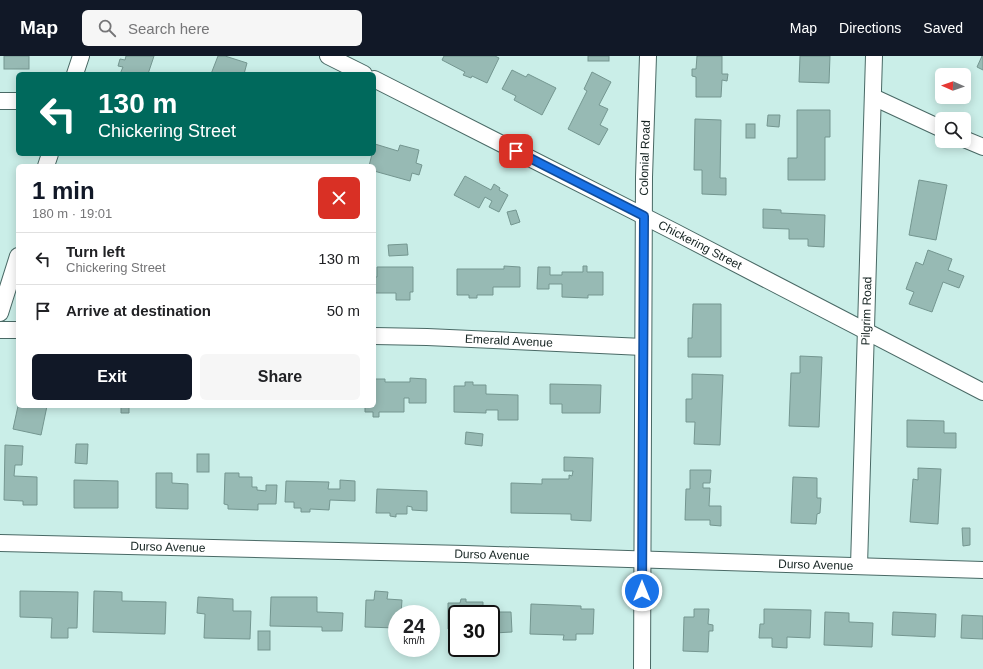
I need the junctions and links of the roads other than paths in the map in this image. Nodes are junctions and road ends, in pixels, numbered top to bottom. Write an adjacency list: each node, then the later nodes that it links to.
1 (81, 56): 5 (street)
2 (328, 56): 6 (street)
3 (648, 56): 14 (street, Colonial Road)
4 (874, 56): 8 (street, Pilgrim Road)
5 (76, 72)
6 (360, 72)
7 (376, 80): 14 (street, Chickering Street)
8 (873, 98): 11 (street); 19 (street, Pilgrim Road)
9 (0, 101): 10 (street)
10 (16, 102)
11 (935, 126)
12 (971, 141): 13 (street)
13 (983, 147)
14 (644, 216): 19 (street, Chickering Street); 21 (street, Colonial Road)
15 (16, 262): 16 (street)
16 (0, 313)
17 (0, 330): 18 (street)
18 (16, 330)
19 (866, 331): 22 (street, Chickering Street); 25 (street, Pilgrim Road)
20 (376, 336): 21 (street, Emerald Avenue)
21 (643, 347): 24 (street, Colonial Road)
22 (983, 392)
23 (0, 543): 24 (street, Durso Avenue)
24 (642, 560): 25 (street, Durso Avenue); 27 (street, Colonial Road)
25 (859, 566): 26 (street, Durso Avenue)
26 (983, 570)
27 (642, 669)

